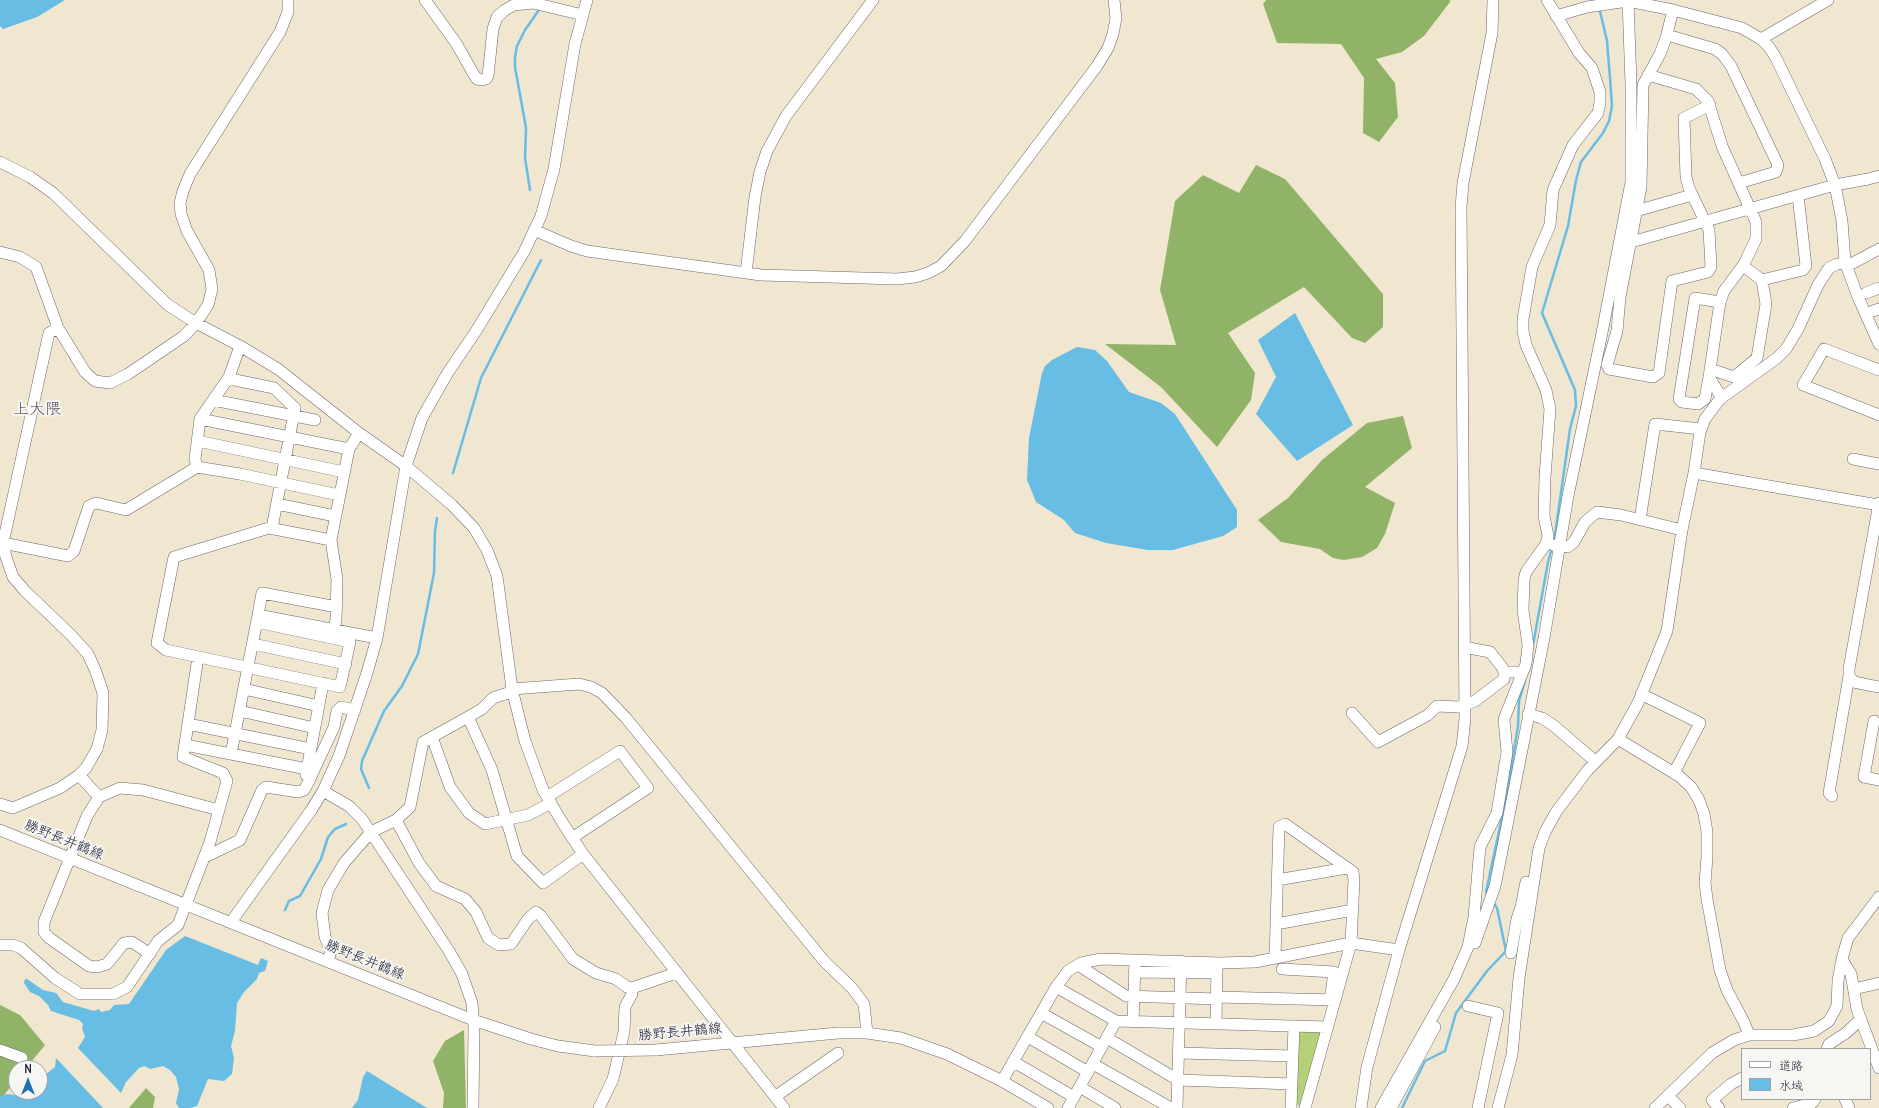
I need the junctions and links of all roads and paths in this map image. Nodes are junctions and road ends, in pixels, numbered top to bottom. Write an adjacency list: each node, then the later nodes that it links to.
1 (288, 0): 37 (street)
2 (425, 0): 11 (street)
3 (587, 0): 11 (street)
4 (873, 0): 32 (street)
5 (1114, 0): 32 (street)
6 (1493, 0): 79 (street)
7 (1547, 0): 12 (street)
8 (1628, 0): 10 (street); 12 (street); 73 (street)
9 (1828, 0): 14 (street)
10 (1673, 10): 13 (street); 14 (street)
11 (583, 15): 26 (street)
12 (1556, 16): 72 (street)
13 (1667, 35): 15 (street); 19 (street)
14 (1761, 39): 20 (street)
15 (1648, 75): 16 (street); 24 (street)
16 (1710, 105): 19 (street); 21 (street)
17 (0, 162): 37 (street)
18 (1879, 176): 20 (street)
19 (1739, 183): 23 (street)
20 (1835, 184): 22 (street); 30 (street)
21 (1692, 195): 24 (street); 25 (street)
22 (1798, 195): 23 (street); 33 (street)
23 (1750, 209): 25 (street); 31 (street)
24 (1636, 211): 27 (street)
25 (1705, 221): 27 (street); 27 (street)
26 (534, 230): 32 (street); 58 (street)
27 (1631, 242)
28 (1879, 248): 30 (street)
29 (0, 252): 38 (street)
30 (1846, 262): 39 (street); 44 (street)
31 (1743, 266): 33 (street); 36 (street)
32 (746, 273)
33 (1762, 280): 42 (street)
34 (1879, 288): 35 (street)
35 (1866, 293)
36 (1720, 302): 42 (street); 42 (street)
37 (196, 323): 38 (street); 40 (street)
38 (58, 328): 71 (street)
39 (1879, 344)
40 (240, 346): 43 (street); 51 (street)
41 (1879, 370): 46 (street)
42 (1709, 373): 44 (street)
43 (229, 377): 45 (street); 47 (street)
44 (1722, 398): 50 (street)
45 (213, 400): 47 (street); 48 (street)
46 (1879, 415)
47 (293, 416): 49 (street); 52 (street)
48 (200, 419): 52 (street); 53 (street)
49 (315, 420)
50 (1701, 429): 61 (street); 67 (street)
51 (359, 433): 54 (street); 58 (street)
52 (289, 437): 54 (street); 56 (street)
53 (198, 441): 56 (street); 59 (street)
54 (349, 449): 60 (street)
55 (1853, 459): 57 (street)
56 (285, 460): 60 (street); 62 (street)
57 (1879, 464)
58 (406, 466): 77 (street); 89 (street)
59 (197, 467): 62 (street); 71 (street)
60 (344, 472): 63 (street)
61 (1694, 473): 65 (street); 69 (street)
62 (281, 482): 63 (street); 64 (street)
63 (339, 494): 66 (street)
64 (277, 504): 66 (street); 68 (street)
65 (1879, 504): 85 (street)
66 (335, 516): 70 (street)
67 (1640, 520): 69 (street); 73 (street)
68 (272, 528): 70 (street); 80 (street)
69 (1682, 530): 90 (street)
70 (331, 540): 74 (street)
71 (3, 543): 110 (street)
72 (1546, 544): 73 (street); 84 (street)
73 (1560, 547): 96 (street)
74 (337, 607): 75 (street); 76 (street)
75 (258, 619): 76 (street); 78 (street); 81 (street)
76 (334, 630): 77 (street)
77 (377, 638): 93 (street)
78 (253, 644): 81 (street); 82 (street)
79 (1464, 647): 83 (street); 91 (street)
80 (198, 657): 82 (street); 99 (street)
81 (346, 664): 86 (street)
82 (249, 667): 86 (street); 88 (street)
83 (1504, 672): 84 (street); 91 (street)
84 (1522, 672): 200 (street)
85 (1849, 676): 87 (street); 114 (street)
86 (323, 683): 92 (street)
87 (1879, 687)
88 (244, 689): 92 (street); 94 (street)
89 (512, 689): 97 (street); 116 (street); 168 (street)
90 (1641, 694): 103 (street); 109 (street)
91 (1465, 705): 95 (street); 137 (street)
92 (319, 706): 100 (street)
93 (355, 710): 112 (street); 113 (street)
94 (240, 711): 100 (street); 101 (street)
95 (1352, 713)
96 (1528, 714): 107 (street); 201 (street)
97 (468, 718): 102 (street); 120 (street)
98 (1874, 721): 111 (street)
99 (188, 724): 101 (street); 104 (street)
100 (315, 728): 105 (street)
101 (235, 733): 105 (street); 106 (street)
102 (432, 737): 119 (street); 120 (street)
103 (1618, 739): 107 (street); 109 (street)
104 (185, 745): 106 (street); 118 (street)
105 (311, 749): 108 (street)
106 (231, 754): 108 (street)
107 (1596, 762): 127 (street)
108 (307, 769): 112 (street)
109 (1674, 773): 169 (street)
110 (80, 775): 115 (street); 117 (street)
111 (1879, 780)
112 (304, 790): 125 (street)
113 (323, 791): 122 (street); 133 (street)
114 (1832, 796)
115 (99, 797): 118 (street); 126 (street)
116 (549, 800): 120 (street); 123 (street); 123 (street)
117 (0, 804)
118 (219, 810): 125 (street)
119 (396, 820): 122 (street); 152 (street)
120 (507, 821): 124 (street)
121 (0, 830): 126 (street, 勝野長井鶴線)
122 (371, 832): 143 (street); 161 (street)
123 (572, 838): 124 (street)
124 (583, 854): 149 (street)
125 (205, 857): 131 (street)
126 (69, 858): 131 (street, 勝野長井鶴線); 139 (street)
127 (1536, 867): 138 (street); 203 (street)
128 (1347, 868): 129 (street); 129 (street); 132 (street)
129 (1277, 880): 134 (street)
130 (1879, 897): 141 (street)
131 (186, 906): 133 (street, 勝野長井鶴線); 139 (street)
132 (1353, 910): 134 (street); 135 (street)
133 (231, 922): 143 (street, 勝野長井鶴線)
134 (1276, 924): 140 (street)
135 (1352, 944): 137 (street); 140 (street); 157 (street)
136 (0, 945): 139 (street)
137 (1399, 950): 199 (street)
138 (1511, 953)
139 (150, 954)
140 (1275, 958): 146 (street)
141 (1842, 959): 153 (street); 169 (street)
142 (1135, 960): 144 (street); 145 (street); 148 (street)
143 (328, 961): 161 (street, 勝野長井鶴線)
144 (1078, 965): 151 (street); 154 (street)
145 (1181, 967): 146 (street); 148 (street); 155 (street)
146 (1217, 968): 156 (street)
147 (1282, 970): 157 (street)
148 (1134, 972): 154 (street)
149 (676, 973): 152 (street); 171 (street)
150 (1879, 982): 153 (street)
151 (1056, 987): 159 (street); 163 (street)
152 (632, 988): 191 (street)
153 (1854, 989): 160 (street)
154 (1134, 996): 155 (street); 162 (street)
155 (1180, 997): 156 (street); 164 (street)
156 (1217, 998): 157 (street); 165 (street)
157 (1333, 1000): 167 (street)
158 (1468, 1006): 202 (street)
159 (1041, 1013): 170 (street); 172 (street)
160 (1860, 1019): 173 (street); 181 (street)
161 (473, 1020): 171 (street, 勝野長井鶴線, bridge); 190 (street)
162 (1133, 1020): 163 (street); 164 (street)
163 (1116, 1021): 172 (street)
164 (1180, 1022): 165 (street); 176 (street)
165 (1216, 1023): 166 (street)
166 (1294, 1026): 167 (street); 177 (street)
167 (1327, 1027): 198 (street)
168 (867, 1032): 171 (street, 勝野長井鶴線); 184 (street, 勝野長井鶴線)
169 (1749, 1035): 187 (street)
170 (1028, 1037): 179 (street); 180 (street)
171 (732, 1042): 189 (street)
172 (1104, 1042): 180 (street); 183 (street)
173 (1827, 1048)
174 (0, 1050): 178 (street)
175 (838, 1053): 189 (street)
176 (1179, 1053): 177 (street); 183 (street)
177 (1293, 1056): 185 (street)
178 (22, 1058)
179 (1014, 1062): 184 (street); 186 (street)
180 (1090, 1068): 186 (street); 195 (street)
181 (1879, 1068)
182 (1741, 1079): 206 (street)
183 (1178, 1080): 185 (street); 196 (street)
184 (1002, 1081): 192 (street, 勝野長井鶴線)
185 (1292, 1084): 197 (street)
186 (1077, 1092): 193 (street); 194 (street)
187 (1668, 1096): 204 (street); 205 (street)
188 (1814, 1100): 207 (street)
189 (780, 1104)
190 (473, 1108)
191 (600, 1108)
192 (1048, 1108)
193 (1068, 1108)
194 (1115, 1108)
195 (1171, 1108)
196 (1177, 1108)
197 (1291, 1108)
198 (1305, 1108)
199 (1361, 1108)
200 (1381, 1108)
201 (1391, 1108)
202 (1478, 1108)
203 (1498, 1108)
204 (1655, 1108)
205 (1680, 1108)
206 (1719, 1108)
207 (1793, 1108)

